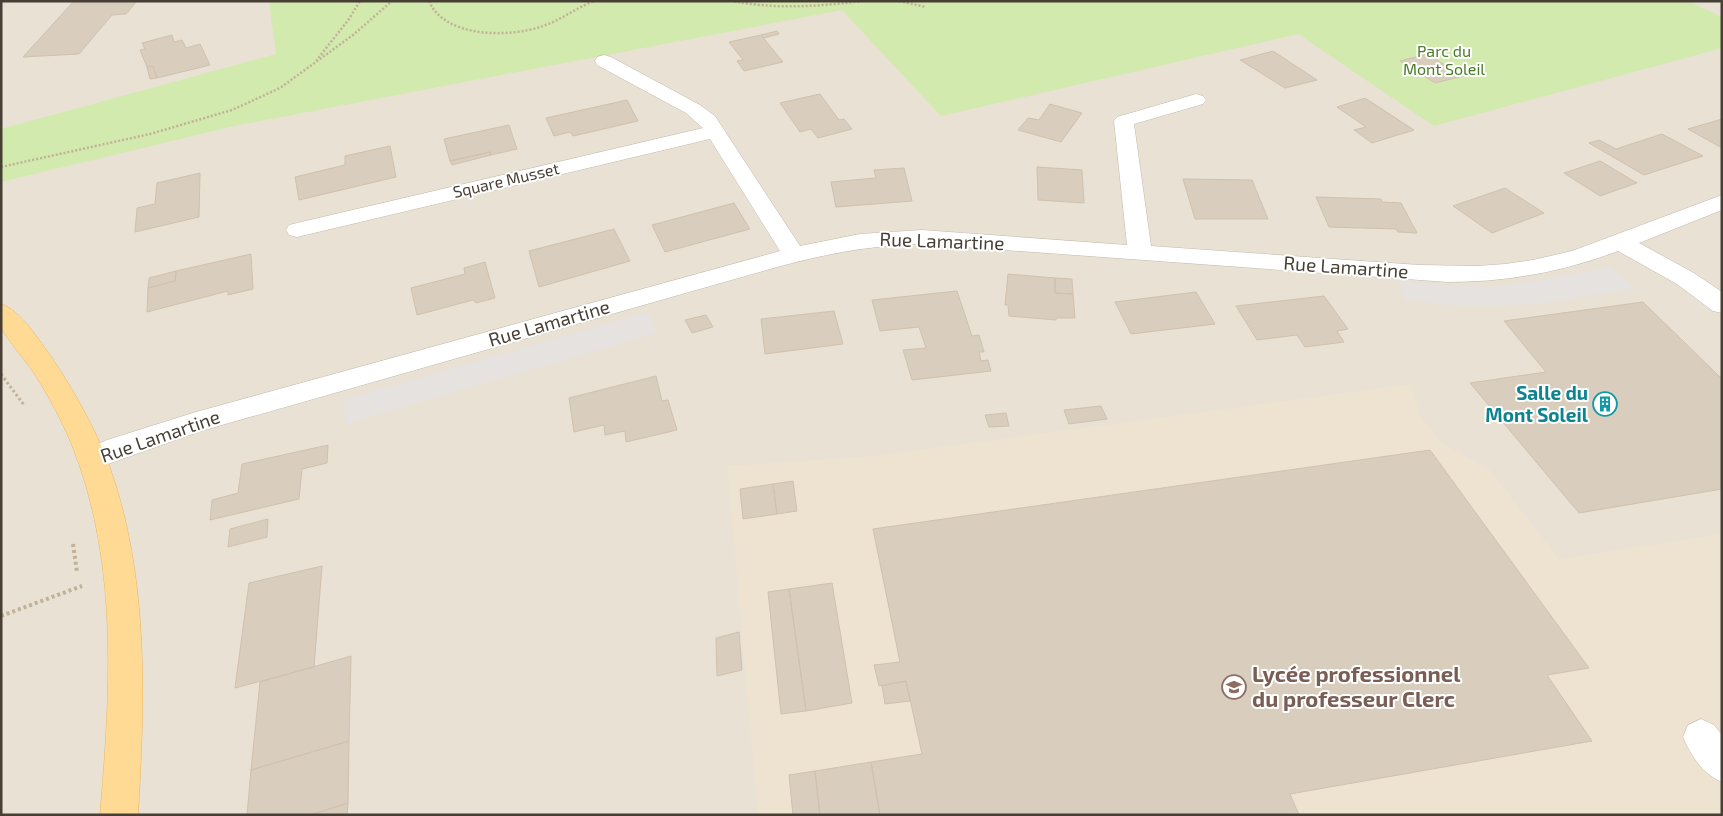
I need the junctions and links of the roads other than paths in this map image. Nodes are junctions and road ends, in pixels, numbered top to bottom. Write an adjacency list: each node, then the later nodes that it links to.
1 (604, 61): 3 (street)
2 (1196, 100): 7 (street)
3 (716, 131): 5 (street, Square Musset); 8 (street)
4 (1722, 202): 6 (street, Rue Lamartine)
5 (297, 230)
6 (1618, 242): 7 (street, Rue Lamartine); 9 (street)
7 (1140, 253): 8 (street, Rue Lamartine)
8 (794, 255): 11 (street, Rue Lamartine)
9 (1722, 304)
10 (1, 312): 11 (main road)
11 (91, 459): 12 (main road)
12 (119, 815)

